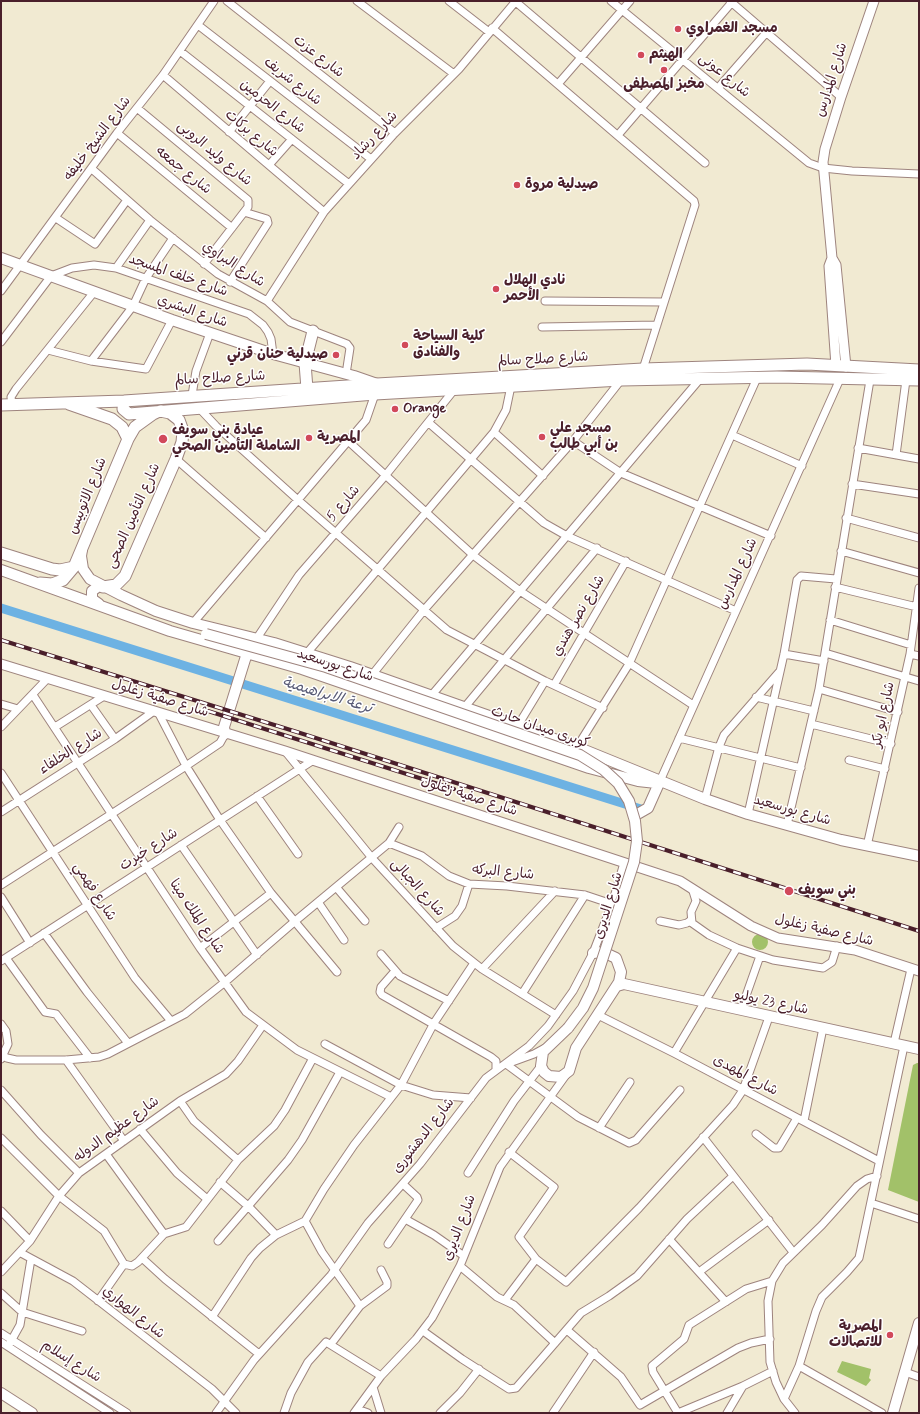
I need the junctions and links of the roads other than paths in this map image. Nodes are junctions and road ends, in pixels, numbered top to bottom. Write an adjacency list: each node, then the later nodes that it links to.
1 (214, 1): 11 (street, شارع الشيخ خليفه)
2 (227, 1): 27 (street, شارع عزت)
3 (449, 1): 12 (street)
4 (516, 1): 12 (street, شارع رشاد); 15 (street)
5 (611, 1): 10 (street, شارع عونى)
6 (630, 1): 10 (street)
7 (874, 1): 22 (street, شارع المدارس)
8 (362, 2): 17 (street)
9 (732, 2): 13 (street); 16 (street)
10 (622, 10): 15 (street); 16 (street, شارع عونى)
11 (198, 25): 14 (street, شارع الشيخ خليفه); 19 (street, شارع شريف)
12 (490, 30): 17 (street, شارع رشاد); 20 (street)
13 (766, 33): 21 (street); 22 (street)
14 (180, 51): 18 (street, شارع الشيخ خليفه); 23 (street, شارع الحرمين)
15 (581, 58): 20 (street); 25 (street)
16 (684, 60): 21 (street, شارع عونى); 25 (street)
17 (454, 74): 27 (street, شارع رشاد)
18 (162, 75): 24 (street, شارع الشيخ خليفه); 26 (street, شارع بركات)
19 (270, 81): 23 (street); 31 (street, شارع شريف)
20 (558, 84): 29 (street)
21 (718, 88): 34 (street, شارع عونى)
22 (841, 97): 34 (street, شارع المدارس)
23 (250, 106): 26 (street); 30 (street, شارع الحرمين)
24 (137, 108): 28 (street, شارع الشيخ خليفه); 39 (street, شارع وليد الروبى)
25 (642, 108): 29 (street); 32 (street)
26 (229, 132): 33 (street, شارع بركات)
27 (395, 132): 31 (street, شارع رشاد)
28 (117, 133): 35 (street, شارع الشيخ خليفه); 43 (street, شارع جمعه)
29 (618, 136): 56 (street)
30 (292, 139): 33 (street); 37 (street, شارع الحرمين)
31 (371, 159): 37 (street, شارع رشاد)
32 (705, 163)
33 (269, 165): 40 (street, شارع بركات)
34 (823, 168): 36 (street); 68 (street, شارع المدارس)
35 (92, 169): 38 (street, شارع البراوي); 41 (street, شارع الشيخ خليفه)
36 (919, 174)
37 (349, 184): 40 (street, شارع رشاد)
38 (127, 200): 41 (street); 42 (street, شارع البراوي)
39 (244, 212): 43 (street); 51 (street)
40 (324, 212): 54 (street, شارع رشاد)
41 (56, 218): 47 (street, شارع الشيخ خليفه)
42 (150, 220): 44 (street, شارع البراوي); 48 (street)
43 (232, 228): 46 (street)
44 (172, 238): 46 (street, شارع البراوي); 50 (street)
45 (1, 258): 47 (main road, شارع البشري)
46 (204, 264): 51 (street, شارع البراوي)
47 (20, 265): 49 (main road, شارع البشري); 52 (street, شارع الشيخ خليفه)
48 (116, 268): 49 (street, شارع خلف المسجد); 50 (street, شارع خلف المسجد)
49 (51, 276): 53 (main road, شارع البشري); 63 (street)
50 (146, 278): 57 (street); 65 (street, شارع خلف المسجد)
51 (230, 282): 54 (street, شارع البراوي)
52 (1, 291)
53 (94, 292): 57 (main road, شارع البشري); 64 (street)
54 (267, 301): 61 (street, شارع البراوي)
55 (545, 302): 56 (street)
56 (664, 302): 59 (street)
57 (133, 306): 58 (main road, شارع البشري); 66 (street)
58 (172, 320): 62 (main road, شارع البشري); 66 (street)
59 (656, 325): 60 (street); 69 (street)
60 (542, 327)
61 (312, 331): 67 (main road); 71 (street, شارع البراوي)
62 (210, 333): 65 (main road, شارع البشري); 83 (street)
63 (1, 342)
64 (48, 350): 66 (street); 86 (street)
65 (273, 354): 67 (main road, شارع البشري)
66 (91, 361)
67 (305, 363): 71 (main road, شارع البشري); 80 (main road)
68 (841, 367): 69 (main road, شارع صلاح سالم); 70 (main road, شارع صلاح سالم)
69 (643, 369): 81 (main road, شارع صلاح سالم)
70 (919, 370)
71 (346, 374): 81 (main road, شارع البشري)
72 (757, 378): 73 (main road, شارع صلاح سالم); 74 (main road, شارع صلاح سالم); 91 (street)
73 (700, 379): 75 (main road, شارع صلاح سالم); 101 (street)
74 (840, 379): 76 (main road, شارع صلاح سالم); 100 (street, شارع المدارس)
75 (621, 380): 79 (main road, شارع صلاح سالم); 94 (street)
76 (870, 380): 77 (main road, شارع صلاح سالم); 95 (street)
77 (906, 380): 78 (main road, شارع صلاح سالم); 96 (street)
78 (919, 380)
79 (511, 386): 82 (main road, شارع صلاح سالم); 90 (street)
80 (307, 388): 81 (main road, شارع صلاح سالم); 83 (main road, شارع صلاح سالم)
81 (376, 389): 82 (main road, شارع صلاح سالم); 87 (main road, شارع صلاح سالم); 93 (street)
82 (454, 390): 89 (street, شارع 5)
83 (192, 396): 84 (main road, شارع صلاح سالم)
84 (124, 401): 85 (main road, شارع صلاح سالم); 88 (main road, شارع صلاح سالم)
85 (64, 402): 86 (main road, شارع صلاح سالم); 92 (main road)
86 (6, 404)
87 (199, 408): 88 (main road, شارع صلاح سالم); 106 (street)
88 (160, 411): 92 (main road, شارع الاتوبيس); 97 (main road, شارع التأمين الصحى)
89 (429, 423): 98 (street); 102 (street, شارع 5)
90 (494, 432): 98 (street); 103 (street)
91 (732, 435): 100 (street); 108 (street)
92 (128, 439): 117 (main road, شارع الاتوبيس)
93 (348, 441): 102 (street); 106 (street)
94 (573, 441): 101 (street); 103 (street)
95 (858, 448): 96 (street); 104 (street)
96 (896, 455): 99 (street)
97 (176, 459): 114 (street); 129 (main road, شارع التأمين الصحى)
98 (471, 459): 107 (street); 109 (street)
99 (919, 459)
100 (802, 466): 113 (street, شارع المدارس)
101 (621, 473): 108 (street); 112 (street)
102 (385, 476): 109 (street); 111 (street, شارع 5)
103 (543, 476): 107 (street)
104 (852, 484): 105 (street); 110 (street)
105 (919, 494)
106 (298, 500): 111 (street); 114 (street)
107 (520, 502): 112 (street); 120 (street)
108 (700, 508): 113 (street); 126 (street)
109 (425, 513): 120 (street); 123 (street)
110 (846, 518): 115 (street); 118 (street)
111 (336, 533): 123 (street); 142 (street, شارع 5)
112 (567, 536): 116 (street); 131 (street)
113 (771, 536): 136 (street, شارع المدارس)
114 (266, 538): 139 (street)
115 (919, 538)
116 (598, 548): 121 (street); 134 (street)
117 (82, 550): 122 (main road, شارع الاتوبيس); 129 (main road, شارع بورسعيد)
118 (841, 551): 125 (street); 128 (street)
119 (1, 553): 122 (main road)
120 (473, 555): 131 (street); 135 (street)
121 (626, 561): 126 (street); 141 (street, شارع نصر هندي)
122 (74, 567): 127 (main road, شارع الاتوبيس)
123 (378, 569): 135 (street); 146 (street)
124 (1, 570): 127 (main road, شارع بورسعيد)
125 (919, 572)
126 (667, 580): 136 (street); 153 (street)
127 (40, 583): 132 (main road, شارع بورسعيد)
128 (836, 583): 133 (street); 138 (street); 147 (street)
129 (104, 586): 132 (main road); 139 (main road, شارع بورسعيد)
130 (919, 588): 133 (street, شارع ابو بكر)
131 (520, 591): 134 (street); 143 (street)
132 (98, 604): 140 (main road, شارع بورسعيد)
133 (917, 607): 137 (street, شارع ابو بكر)
134 (546, 609): 141 (street); 151 (street)
135 (424, 610): 143 (street); 155 (street)
136 (736, 611): 169 (street, شارع المدارس)
137 (917, 618): 144 (street, شارع ابو بكر)
138 (830, 620): 144 (street); 150 (street)
139 (193, 623): 142 (main road, شارع بورسعيد)
140 (170, 631): 145 (main road, شارع بورسعيد); 270 (main road, كوبرى ميدان حارث, bridge)
141 (584, 634): 153 (street); 160 (street, شارع نصر هندي)
142 (257, 638): 146 (main road, شارع بورسعيد)
143 (474, 645): 151 (street); 164 (street)
144 (911, 645): 148 (street, شارع ابو بكر)
145 (247, 653): 176 (main road, شارع بورسعيد); 181 (main road)
146 (307, 653): 155 (main road, شارع بورسعيد)
147 (784, 654): 150 (street); 154 (street)
148 (910, 654): 149 (street); 157 (street, شارع ابو بكر)
149 (919, 656)
150 (825, 657): 157 (street); 161 (street)
151 (505, 660): 158 (street); 170 (street)
152 (1, 664): 156 (street, شارع صفية زغلول)
153 (629, 664): 169 (street); 171 (street)
154 (780, 670): 165 (street); 166 (street)
155 (372, 675): 164 (main road, شارع بورسعيد)
156 (48, 678): 162 (street); 163 (street, شارع صفية زغلول)
157 (905, 678): 159 (street); 175 (street, شارع ابو بكر)
158 (545, 680): 160 (street); 180 (street)
159 (919, 681)
160 (554, 685): 171 (street)
161 (819, 689): 173 (street); 175 (street)
162 (33, 695): 172 (street); 179 (street, شارع الملك مينا)
163 (104, 696): 168 (street); 174 (street, شارع صفية زغلول)
164 (431, 696): 170 (main road, شارع بورسعيد)
165 (756, 698): 166 (street); 186 (street)
166 (773, 702): 173 (street); 188 (street)
167 (1, 704): 172 (street)
168 (92, 705): 179 (street); 183 (street)
169 (693, 706): 182 (street, شارع المدارس)
170 (464, 708): 176 (main road); 180 (main road, شارع بورسعيد)
171 (603, 708): 185 (street)
172 (18, 709): 178 (street)
173 (814, 711): 177 (street)
174 (156, 712): 181 (street, شارع صفية زغلول); 183 (street, شارع الخلفاء); 192 (street)
175 (898, 712): 184 (street, شارع ابو بكر)
176 (455, 723): 197 (main road, شارع بورسعيد)
177 (811, 724): 184 (street); 193 (street)
178 (1, 727)
179 (55, 727): 191 (street, شارع الملك مينا)
180 (517, 727): 185 (main road, شارع بورسعيد)
181 (225, 734): 187 (street, شارع صفية زغلول); 192 (street)
182 (680, 738): 186 (street); 197 (street, شارع المدارس)
183 (115, 739): 191 (street, شارع الخلفاء)
184 (891, 744): 194 (street, شارع ابو بكر)
185 (577, 747): 197 (main road, شارع بورسعيد)
186 (719, 747): 188 (street); 199 (street)
187 (284, 752): 190 (street, شارع صفية زغلول); 195 (street, شارع الجبالى)
188 (760, 758): 193 (street); 203 (street)
189 (849, 760): 194 (street)
190 (312, 761): 195 (street, شارع خيرت); 215 (street, شارع صفية زغلول)
191 (78, 763): 200 (street, شارع الخلفاء); 202 (street, شارع الملك مينا)
192 (186, 766): 202 (street); 205 (street)
193 (802, 768): 206 (street)
194 (885, 769): 210 (street, شارع ابو بكر)
195 (299, 770): 198 (street, شارع خيرت); 214 (street, شارع الجبالى)
196 (1, 773): 200 (street, شارع فهمي)
197 (660, 781): 199 (main road, شارع بورسعيد); 204 (main road)
198 (257, 796): 205 (street, شارع خيرت); 212 (street)
199 (705, 799): 203 (main road, شارع بورسعيد)
200 (19, 801): 201 (street, شارع الخلفاء); 211 (street, شارع فهمي)
201 (1, 812)
202 (112, 814): 211 (street); 216 (street, شارع الملك مينا)
203 (748, 814): 206 (main road, شارع بورسعيد)
204 (634, 816)
205 (220, 820): 209 (street, شارع خيرت); 223 (street)
206 (787, 826): 210 (main road, شارع بورسعيد)
207 (399, 827): 208 (street)
208 (389, 843): 214 (street); 218 (street, شارع البركه)
209 (181, 845): 216 (street, شارع خيرت); 233 (street)
210 (867, 846): 213 (main road, شارع بورسعيد)
211 (52, 852): 219 (street); 228 (street, شارع فهمي)
212 (298, 854)
213 (919, 856)
214 (372, 858): 221 (street); 235 (street, شارع الجبالى)
215 (624, 863): 217 (street, شارع صفية زغلول); 227 (street, شارع الدهشورى)
216 (146, 867): 228 (street, شارع خيرت); 240 (street, شارع الملك مينا)
217 (636, 867): 220 (street, شارع صفية زغلول); 229 (street, شارع الديرى)
218 (469, 884): 222 (street, شارع البركه); 235 (street)
219 (1, 885)
220 (688, 886): 230 (street); 239 (street, شارع صفية زغلول)
221 (336, 888): 226 (street); 231 (street)
222 (555, 891): 224 (street, شارع البركه); 249 (street)
223 (271, 893): 233 (street); 234 (street)
224 (585, 894): 227 (street, شارع البركه); 255 (street)
225 (1, 897): 238 (street)
226 (318, 902): 234 (street); 237 (street)
227 (612, 904): 229 (street, شارع البركه); 242 (street, شارع الدهشورى)
228 (87, 906): 236 (street, شارع خيرت); 262 (street, شارع فهمي)
229 (623, 908): 243 (street, شارع الديرى)
230 (691, 920): 232 (street); 241 (street)
231 (365, 921)
232 (660, 921)
233 (235, 922): 240 (street); 245 (street)
234 (294, 922): 245 (street); 252 (street)
235 (436, 928): 248 (street, شارع الجبالى)
236 (44, 933): 238 (street, شارع خيرت); 267 (street)
237 (344, 940)
238 (30, 943): 247 (street, شارع خيرت)
239 (837, 946): 246 (street); 250 (street, شارع صفية زغلول)
240 (200, 948): 253 (street, شارع الملك مينا)
241 (736, 948): 246 (street); 257 (street)
242 (593, 953): 243 (main road); 259 (street, شارع الدهشورى)
243 (609, 953): 254 (main road)
244 (381, 954): 251 (street)
245 (257, 955): 253 (street)
246 (760, 956): 258 (street)
247 (4, 960): 274 (street)
248 (474, 963): 249 (street, شارع الجبالى); 256 (street)
249 (482, 969): 255 (street, شارع الجبالى)
250 (915, 970): 269 (street)
251 (394, 971): 256 (street); 264 (street)
252 (337, 972)
253 (225, 982): 262 (street); 265 (street, شارع الملك مينا)
254 (617, 986): 257 (main road, شارع 23 يوليو); 260 (main road, شارع الديرى)
255 (522, 994): 259 (street, شارع الجبالى)
256 (449, 1001): 264 (street)
257 (704, 1002): 258 (main road, شارع 23 يوليو); 272 (street)
258 (741, 1010): 261 (main road, شارع 23 يوليو)
259 (556, 1014): 277 (street, شارع الدهشورى)
260 (598, 1015): 272 (street, شارع المهدى); 281 (main road, شارع الديرى)
261 (769, 1017): 266 (main road, شارع 23 يوليو); 287 (street)
262 (171, 1021): 267 (street)
263 (1, 1024): 273 (street)
264 (434, 1024): 279 (street); 284 (street)
265 (262, 1025): 275 (street, شارع الملك مينا); 291 (street, شارع عظيم الدوله)
266 (823, 1028): 269 (main road, شارع 23 يوليو); 292 (street)
267 (128, 1043): 274 (street)
268 (325, 1044): 284 (street)
269 (899, 1045): 271 (main road, شارع 23 يوليو); 302 (street)
270 (547, 1047): 277 (street, كوبرى ميدان حارث); 278 (main road)
271 (919, 1049)
272 (674, 1053): 287 (street, شارع المهدى)
273 (2, 1057): 276 (street)
274 (90, 1058): 276 (street)
275 (313, 1058): 280 (street, شارع الملك مينا); 301 (street)
276 (66, 1060): 298 (street)
277 (506, 1064): 279 (street, شارع الدهشورى); 282 (street)
278 (541, 1066): 281 (main road); 282 (street)
279 (496, 1070): 290 (street, شارع الدهشورى)
280 (340, 1072): 288 (street, شارع الملك مينا); 312 (street)
281 (566, 1074): 289 (street, شارع الديرى)
282 (529, 1082): 289 (street); 304 (street)
283 (630, 1082): 293 (street)
284 (401, 1085): 288 (street); 290 (street)
285 (1, 1090): 303 (street)
286 (680, 1090): 293 (street)
287 (743, 1090): 292 (street, شارع المهدى); 296 (street)
288 (391, 1097): 317 (street)
289 (549, 1097): 293 (street); 299 (street, شارع الديرى)
290 (471, 1098): 308 (street, شارع الدهشورى)
291 (180, 1101): 294 (street, شارع عظيم الدوله); 301 (street)
292 (800, 1120): 295 (street); 302 (street, شارع المهدى)
293 (599, 1128)
294 (140, 1129): 298 (street, شارع عظيم الدوله); 310 (street)
295 (756, 1134)
296 (703, 1137): 305 (street); 329 (street)
297 (1, 1138): 309 (street)
298 (124, 1141): 300 (street, شارع عظيم الدوله)
299 (509, 1152): 326 (street, شارع الديرى); 329 (street)
300 (106, 1154): 303 (street, شارع عظيم الدوله); 318 (street)
301 (238, 1160): 307 (street)
302 (879, 1161): 306 (street)
303 (79, 1173): 309 (street, شارع عظيم الدوله)
304 (468, 1173)
305 (733, 1176): 316 (street); 320 (street)
306 (877, 1176): 311 (street); 324 (street)
307 (220, 1182): 310 (street); 312 (street)
308 (403, 1184): 314 (street); 332 (street, شارع الدهشورى)
309 (59, 1196): 321 (street, شارع عظيم الدوله); 330 (street)
310 (207, 1199): 318 (street)
311 (871, 1203): 315 (street); 356 (street)
312 (248, 1206): 319 (street); 322 (street)
313 (1, 1211): 321 (street)
314 (405, 1219): 323 (street); 326 (street)
315 (919, 1219)
316 (769, 1220): 324 (street); 335 (street)
317 (305, 1221): 319 (street); 332 (street)
318 (164, 1234): 328 (street)
319 (276, 1235): 343 (street)
320 (669, 1238): 335 (street); 346 (street)
321 (30, 1241): 325 (street, شارع عظيم الدوله)
322 (218, 1241)
323 (388, 1244)
324 (793, 1252): 336 (street)
325 (21, 1253): 327 (street, شارع الهواري); 334 (street, شارع عظيم الدوله)
326 (464, 1256): 331 (street, شارع الديرى)
327 (31, 1258): 339 (street, شارع الهواري); 342 (street)
328 (142, 1258): 330 (street); 343 (street)
329 (536, 1259): 338 (street)
330 (124, 1264): 339 (street)
331 (460, 1266): 338 (street); 345 (street, شارع الديرى)
332 (334, 1270): 341 (street); 355 (street, شارع الدهشورى)
333 (381, 1270): 341 (street)
334 (1, 1272)
335 (699, 1272): 340 (street)
336 (772, 1281): 340 (street); 349 (street)
337 (1, 1293): 342 (street)
338 (505, 1300): 351 (street)
339 (98, 1301): 367 (street, شارع الهواري)
340 (726, 1302): 364 (street)
341 (360, 1306): 353 (street)
342 (22, 1312): 347 (street); 350 (street)
343 (212, 1317): 355 (street)
344 (918, 1328): 359 (main road)
345 (423, 1330): 357 (street); 360 (street, شارع الديرى)
346 (567, 1330): 351 (street); 354 (street)
347 (82, 1331)
348 (1, 1333): 350 (street, شارع إسلام)
349 (770, 1339): 358 (street); 364 (street)
350 (12, 1340): 352 (street); 371 (street, شارع إسلام)
351 (555, 1343): 357 (street)
352 (4, 1344): 370 (street, شارع إسلام)
353 (331, 1344): 360 (street); 374 (street)
354 (594, 1352): 364 (street); 378 (street)
355 (259, 1354): 367 (street, شارع الدهشورى)
356 (799, 1366): 366 (street); 382 (street)
357 (479, 1370): 377 (street)
358 (773, 1371): 362 (street); 366 (street)
359 (905, 1372): 361 (street); 383 (main road)
360 (382, 1376): 363 (street, شارع الديرى)
361 (919, 1377)
362 (743, 1386): 364 (street); 379 (street); 380 (street)
363 (373, 1388): 368 (street, شارع الديرى); 376 (street)
364 (666, 1390)
365 (1, 1393): 369 (main road)
366 (784, 1399): 381 (street)
367 (224, 1401): 372 (street, شارع الدهشورى); 373 (street, شارع الهواري)
368 (355, 1411): 375 (street)
369 (32, 1413)
370 (110, 1413)
371 (127, 1413)
372 (216, 1413)
373 (236, 1413)
374 (284, 1413)
375 (368, 1413)
376 (381, 1413)
377 (440, 1413)
378 (553, 1413)
379 (688, 1413)
380 (728, 1413)
381 (795, 1413)
382 (882, 1413)
383 (893, 1413)

